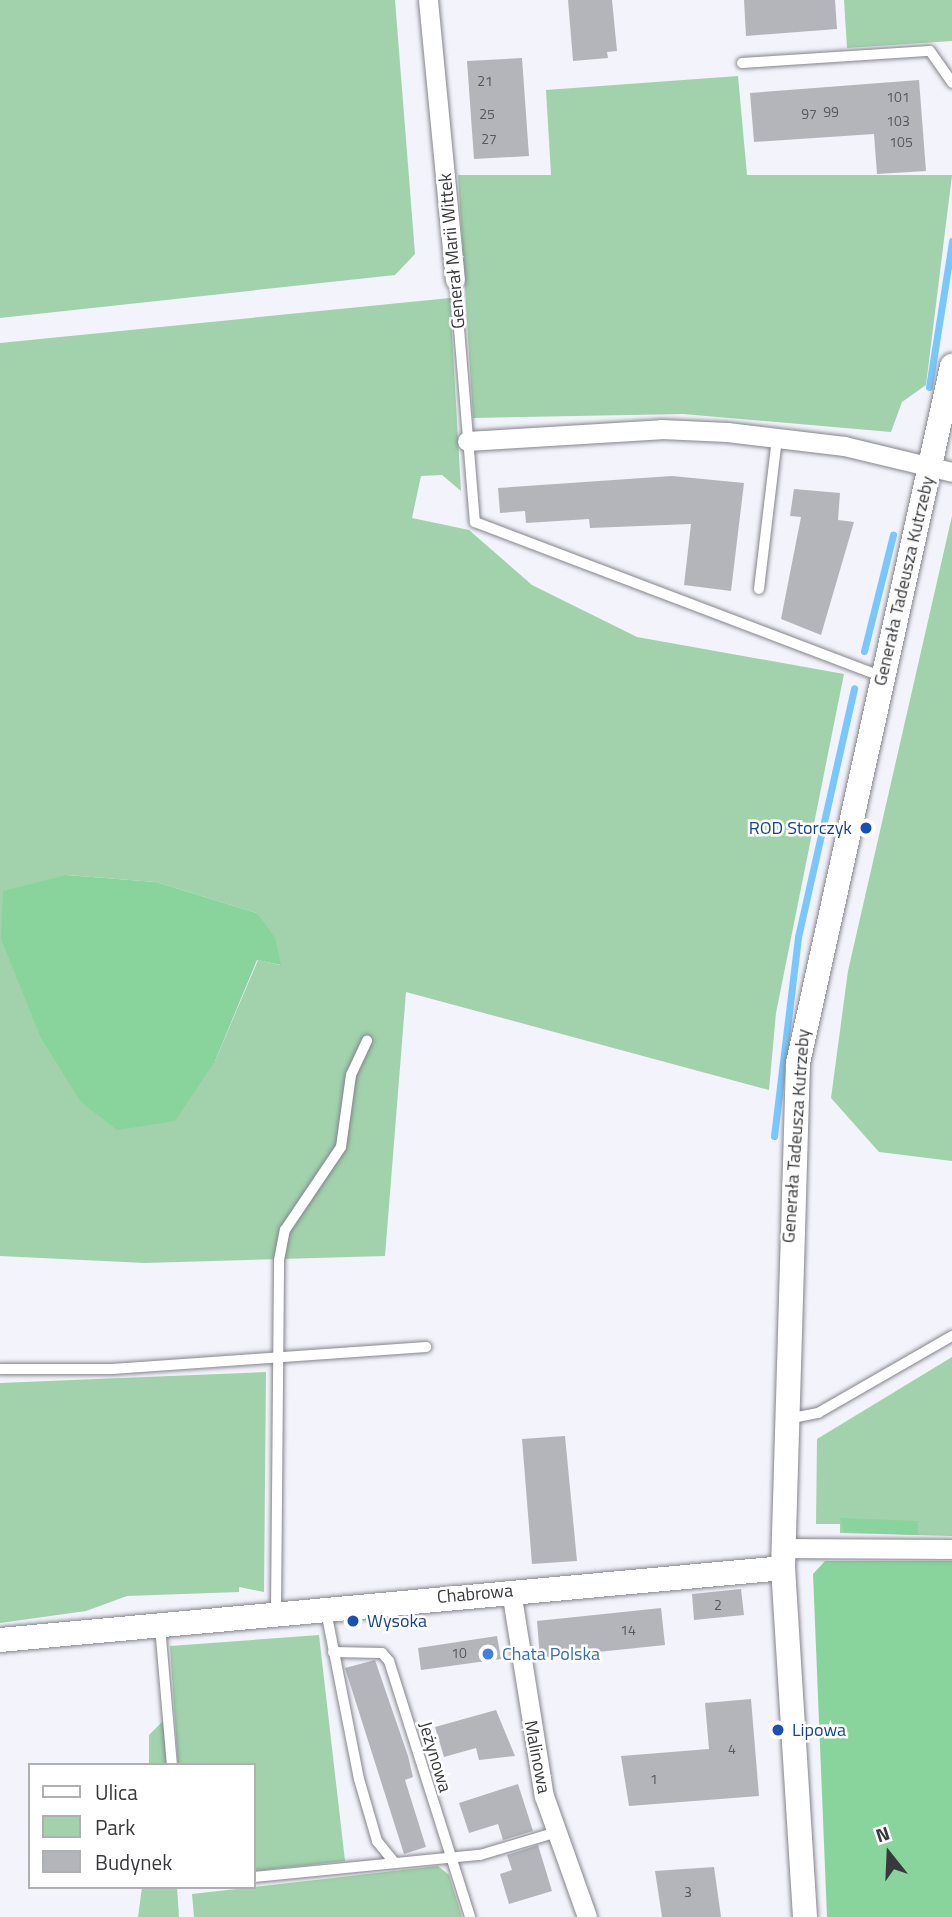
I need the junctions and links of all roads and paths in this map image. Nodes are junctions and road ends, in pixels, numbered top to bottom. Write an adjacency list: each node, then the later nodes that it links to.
1 (428, 0): 4 (street, Generał Marii Wittek)
2 (741, 63): 3 (lane)
3 (952, 83)
4 (455, 280): 7 (lane, Generał Marii Wittek)
5 (952, 366): 8 (street, Generała Tadeusza Kutrzeby)
6 (777, 436): 7 (street); 8 (street); 9 (lane)
7 (467, 440): 10 (lane, Generał Marii Wittek)
8 (941, 470): 10 (street, Generała Tadeusza Kutrzeby)
9 (759, 589)
10 (883, 677): 16 (street, Generała Tadeusza Kutrzeby)
11 (367, 1040): 14 (lane)
12 (952, 1336): 16 (lane)
13 (426, 1347): 14 (lane)
14 (278, 1359): 15 (lane); 21 (lane)
15 (0, 1369)
16 (787, 1419): 18 (street, Generała Tadeusza Kutrzeby)
17 (952, 1549): 18 (street)
18 (784, 1554): 19 (street, Chabrowa); 32 (street)
19 (511, 1591): 20 (street, Chabrowa); 26 (street, Malinowa)
20 (325, 1607): 21 (street, Chabrowa); 24 (lane)
21 (276, 1611): 22 (street, Chabrowa)
22 (160, 1621): 23 (street, Chabrowa); 25 (lane)
23 (0, 1640)
24 (333, 1652): 27 (lane, Jeżynowa); 28 (lane)
25 (172, 1763)
26 (557, 1832): 27 (lane); 31 (street, Malinowa)
27 (448, 1857): 28 (lane); 30 (lane, Jeżynowa)
28 (395, 1863): 29 (lane)
29 (256, 1877)
30 (470, 1917)
31 (587, 1917)
32 (805, 1917)

